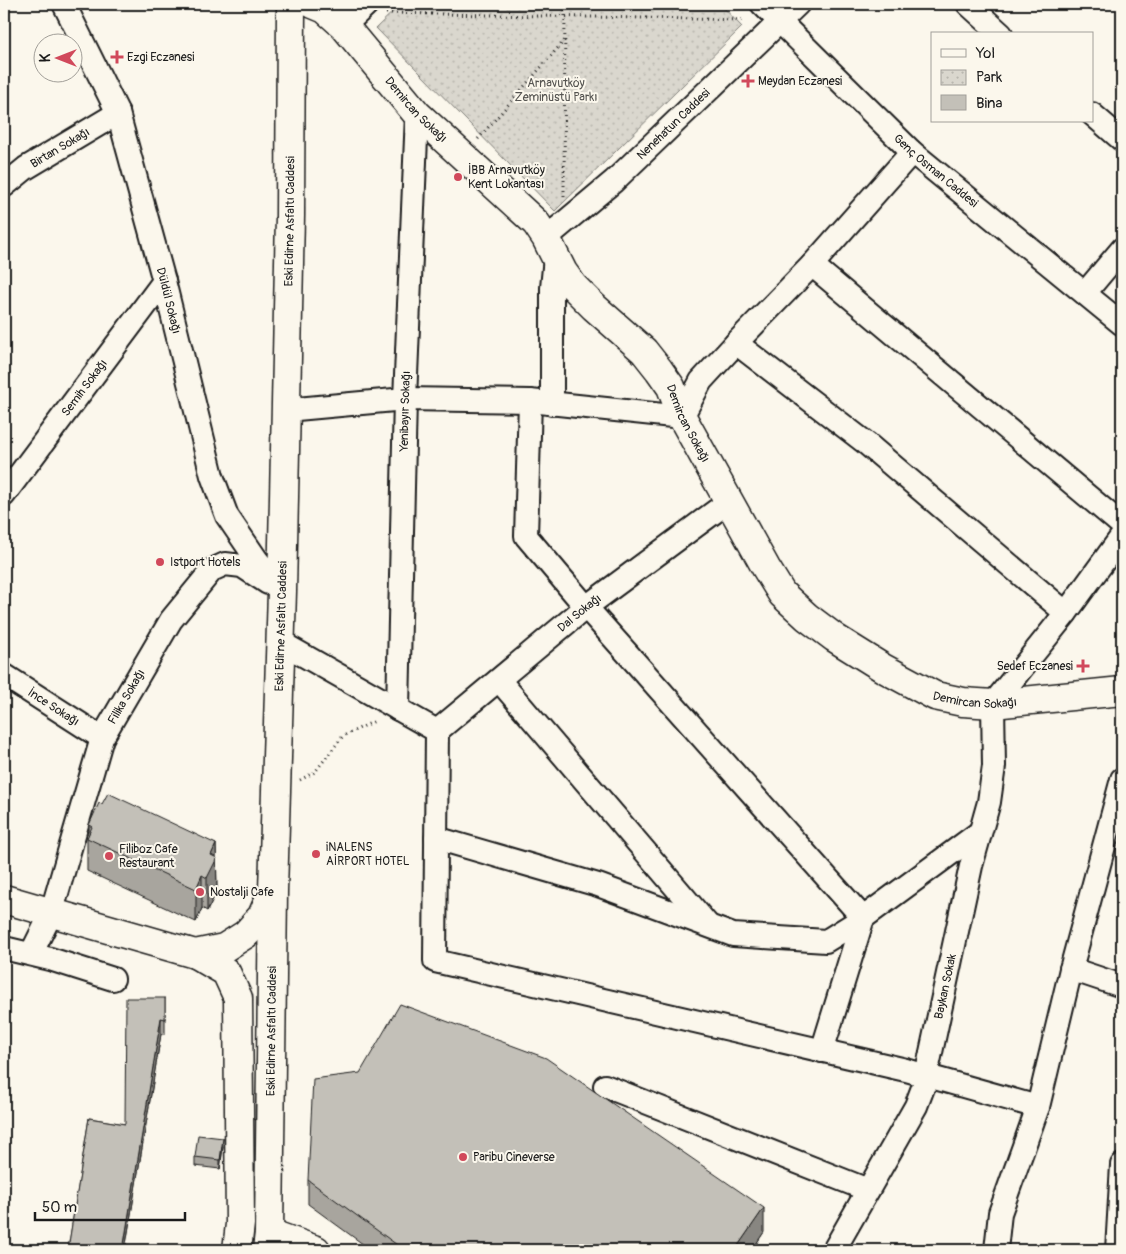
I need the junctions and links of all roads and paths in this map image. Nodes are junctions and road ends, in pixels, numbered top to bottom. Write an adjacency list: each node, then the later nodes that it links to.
1 (64, 4): 14 (street, Düldül Sokağı)
2 (291, 4): 30 (main road, Eski Edirne Asfaltı Caddesi)
3 (313, 4): 8 (main road, Demircan Sokağı)
4 (565, 4): 9 (path)
5 (762, 4): 11 (street, Genç Osman Caddesi)
6 (798, 4): 11 (street, Nenehatun Caddesi)
7 (968, 4): 12 (street)
8 (356, 14): 9 (path); 15 (main road, Demircan Sokağı)
9 (565, 17): 10 (path); 13 (path)
10 (745, 20)
11 (780, 21): 18 (street, Genç Osman Caddesi); 21 (street, Nenehatun Caddesi)
12 (999, 32)
13 (565, 40): 19 (path); 21 (path)
14 (118, 114): 20 (street, Birtan Sokağı); 24 (street, Düldül Sokağı)
15 (417, 114): 19 (main road, Demircan Sokağı); 28 (street, Yenibayır Sokağı)
16 (1094, 116): 17 (street)
17 (1122, 140)
18 (912, 152): 23 (street); 25 (street, Genç Osman Caddesi)
19 (463, 156): 21 (main road, Demircan Sokağı)
20 (4, 186)
21 (555, 240): 29 (street); 31 (main road, Demircan Sokağı)
22 (1122, 249): 25 (street)
23 (812, 264): 27 (street); 34 (street)
24 (164, 281): 32 (street, Semih Sokağı); 36 (street, Düldül Sokağı)
25 (1085, 293): 26 (street, Genç Osman Caddesi)
26 (1122, 324)
27 (736, 343): 31 (street); 38 (street)
28 (405, 399): 29 (street); 30 (street); 44 (street, Yenibayır Sokağı)
29 (541, 403): 31 (street); 37 (street)
30 (286, 410): 36 (main road, Eski Edirne Asfaltı Caddesi)
31 (682, 417): 33 (main road, Demircan Sokağı)
32 (4, 495)
33 (728, 502): 37 (street, Dal Sokağı); 43 (main road, Demircan Sokağı)
34 (1122, 525)
35 (1122, 536): 38 (street)
36 (282, 592): 39 (main road, Eski Edirne Asfaltı Caddesi); 46 (street, Filika Sokağı)
37 (586, 607): 41 (street, Dal Sokağı); 55 (street)
38 (1066, 613): 43 (street)
39 (280, 642): 44 (street); 48 (main road, Eski Edirne Asfaltı Caddesi)
40 (5, 677): 46 (street, İnce Sokağı)
41 (499, 680): 45 (street, Dal Sokağı); 56 (street)
42 (1122, 691): 43 (main road, Demircan Sokağı)
43 (993, 704): 49 (street, Baykan Sokak)
44 (398, 709): 45 (street); 48 (path)
45 (437, 731): 51 (street)
46 (102, 738): 54 (street, Filika Sokağı)
47 (1122, 779): 50 (street)
48 (276, 792): 52 (main road, Eski Edirne Asfaltı Caddesi)
49 (980, 832): 55 (street); 64 (street, Baykan Sokak)
50 (1115, 835): 60 (street)
51 (436, 838): 56 (street); 63 (street)
52 (273, 891): 59 (main road); 69 (main road, Eski Edirne Asfaltı Caddesi)
53 (4, 899): 54 (main road)
54 (51, 914): 58 (street, Filika Sokağı); 59 (main road)
55 (863, 918): 56 (street); 63 (street)
56 (708, 926)
57 (4, 948): 58 (street)
58 (31, 954): 61 (street)
59 (195, 954): 70 (main road)
60 (1071, 970): 62 (street); 66 (street)
61 (113, 979)
62 (1122, 986)
63 (822, 1050): 64 (street)
64 (926, 1076): 66 (street); 68 (street, Baykan Sokak)
65 (605, 1086): 68 (street)
66 (1038, 1108): 73 (street)
67 (1122, 1165): 74 (street)
68 (868, 1190): 72 (street, Baykan Sokak)
69 (268, 1242): 71 (main road)
70 (237, 1250)
71 (316, 1250)
72 (834, 1250)
73 (996, 1250)
74 (1117, 1250)

